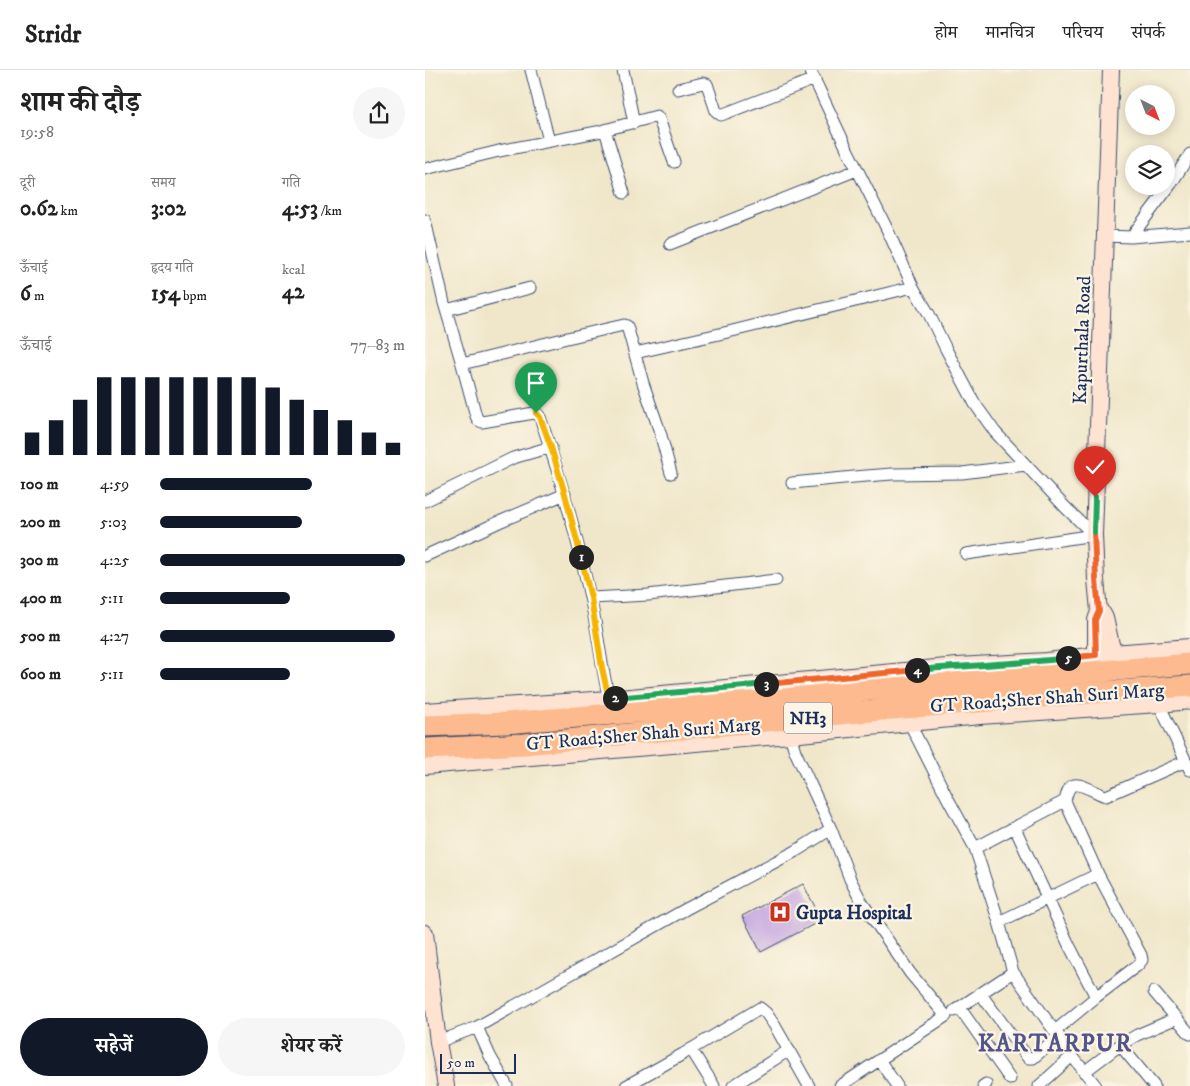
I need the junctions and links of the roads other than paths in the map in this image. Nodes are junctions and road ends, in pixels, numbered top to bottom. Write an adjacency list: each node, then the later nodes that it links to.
1 (531, 70): 8 (street)
2 (623, 70): 6 (street)
3 (1111, 70): 16 (main road, Kapurthala Road)
4 (813, 74): 5 (street); 12 (street)
5 (678, 90)
6 (634, 123): 7 (street); 10 (street)
7 (605, 130): 8 (street); 13 (street)
8 (549, 141): 11 (street)
9 (1190, 154): 17 (street)
10 (673, 162)
11 (425, 169)
12 (857, 170): 18 (street); 20 (street)
13 (624, 193)
14 (425, 220): 19 (street)
15 (1190, 232): 17 (street)
16 (1106, 236): 17 (street); 31 (main road, Kapurthala Road)
17 (1131, 237)
18 (670, 244)
19 (429, 254): 22 (street)
20 (913, 287): 23 (street); 26 (street)
21 (530, 288): 22 (street)
22 (446, 310): 24 (street)
23 (635, 353): 24 (street); 27 (street)
24 (462, 364): 25 (street)
25 (551, 447): 29 (street); 30 (street)
26 (1026, 465): 28 (street); 31 (street)
27 (671, 473)
28 (792, 483)
29 (565, 494): 33 (street); 35 (street)
30 (425, 501)
31 (1094, 535): 32 (street); 36 (main road, Kapurthala Road)
32 (966, 554)
33 (425, 556)
34 (776, 580): 35 (street)
35 (591, 598): 42 (street)
36 (1099, 611): 38 (main road, Kapurthala Road); 39 (main road, Kapurthala Road)
37 (1190, 647): 38 (main road)
38 (1113, 653): 39 (main road)
39 (1096, 655): 42 (main road)
40 (1190, 664): 47 (highway, GT Road;Sher Shah Suri Marg / NH3)
41 (1190, 686): 49 (highway, GT Road;Sher Shah Suri Marg / NH3)
42 (609, 699): 45 (main road)
43 (1190, 701): 44 (main road)
44 (1159, 704): 46 (main road); 51 (street)
45 (425, 712)
46 (910, 724): 48 (main road); 55 (street)
47 (425, 726)
48 (790, 736): 50 (main road); 54 (street)
49 (425, 749)
50 (425, 766)
51 (1188, 766): 52 (street)
52 (1065, 801): 53 (street); 56 (street)
53 (1015, 828): 55 (street); 57 (street)
54 (831, 830): 65 (street); 67 (street)
55 (975, 848): 58 (street)
56 (1097, 874): 57 (street); 63 (street)
57 (1048, 898): 58 (street); 63 (street)
58 (999, 922): 60 (street)
59 (425, 934): 70 (main road)
60 (1013, 972): 62 (street); 68 (street)
61 (1154, 992): 66 (street)
62 (980, 993): 64 (street); 68 (street)
63 (1096, 997): 68 (street)
64 (959, 1007): 65 (street); 77 (street)
65 (946, 1016): 75 (street)
66 (1177, 1018): 69 (street); 71 (street)
67 (477, 1028): 70 (street); 80 (street)
68 (1057, 1034): 74 (street)
69 (1190, 1034)
70 (438, 1042): 79 (main road)
71 (1120, 1045): 76 (street); 88 (street)
72 (691, 1049): 73 (street); 81 (street); 82 (street)
73 (789, 1050): 83 (street); 84 (street)
74 (1072, 1056): 76 (street); 86 (street)
75 (879, 1060): 78 (street); 85 (street)
76 (1084, 1072): 87 (street)
77 (1010, 1079)
78 (844, 1085)
79 (446, 1086)
80 (507, 1086)
81 (626, 1086)
82 (714, 1086)
83 (733, 1086)
84 (809, 1086)
85 (897, 1086)
86 (1039, 1086)
87 (1096, 1086)
88 (1154, 1086)

